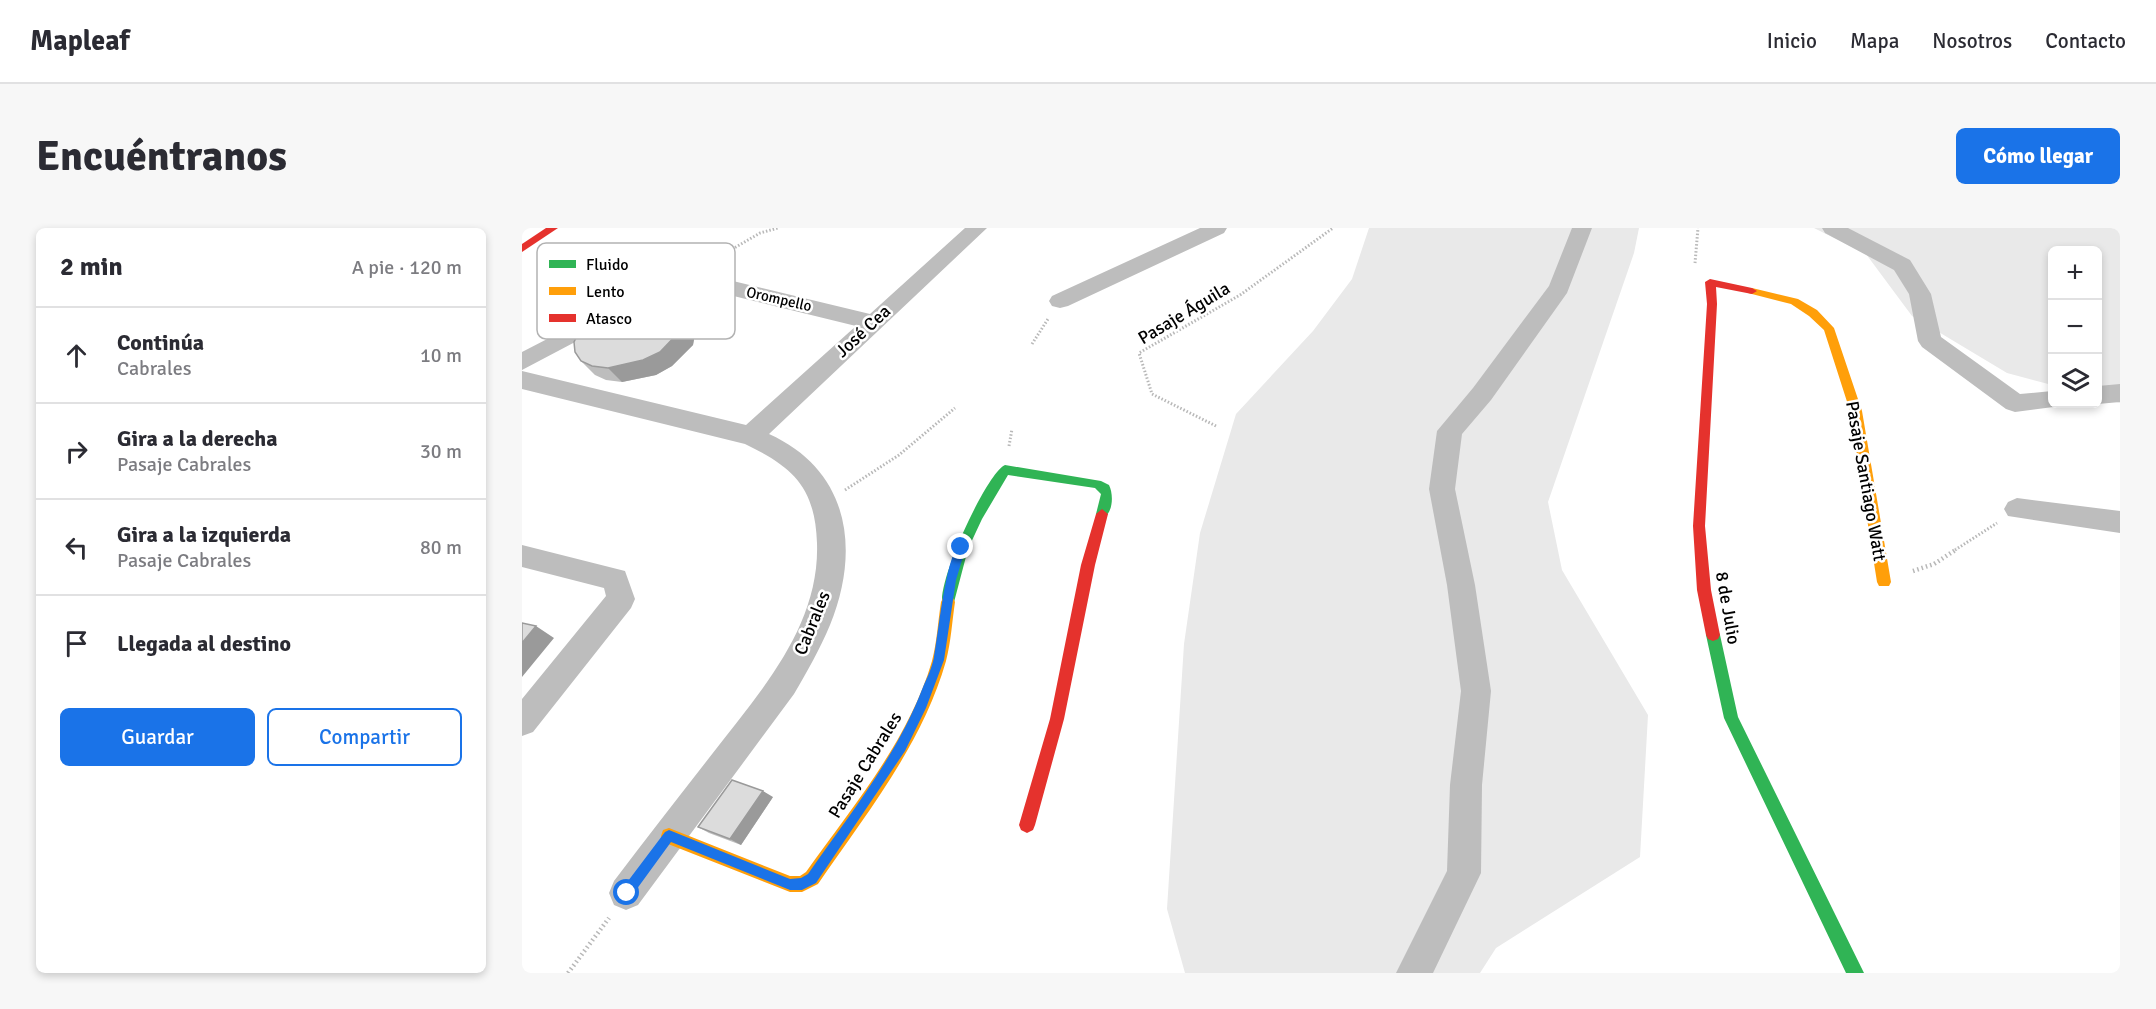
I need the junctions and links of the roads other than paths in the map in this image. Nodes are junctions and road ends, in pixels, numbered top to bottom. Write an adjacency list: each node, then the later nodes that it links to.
1 (553, 228): 6 (street)
2 (977, 228): 10 (street, José Cea)
3 (1217, 228): 9 (street)
4 (1582, 228): 26 (street)
5 (1832, 228): 16 (street)
6 (529, 241)
7 (1710, 282): 21 (street, Pasaje Santiago Watt); 27 (street, 8 de Julio)
8 (735, 289): 10 (street, Orompello)
9 (1060, 301)
10 (872, 322): 17 (street, José Cea)
11 (566, 339): 12 (street)
12 (522, 362)
13 (522, 380): 17 (street, Cabrales)
14 (2120, 393): 15 (street)
15 (2102, 395)
16 (2048, 400)
17 (751, 436): 24 (street, Cabrales)
18 (2017, 509): 19 (street)
19 (2120, 522)
20 (522, 556): 22 (street)
21 (1884, 582)
22 (522, 722)
23 (1027, 825): 24 (street, Pasaje Cabrales)
24 (669, 836): 25 (street, Cabrales)
25 (627, 893)
26 (1414, 973)
27 (1855, 973)

